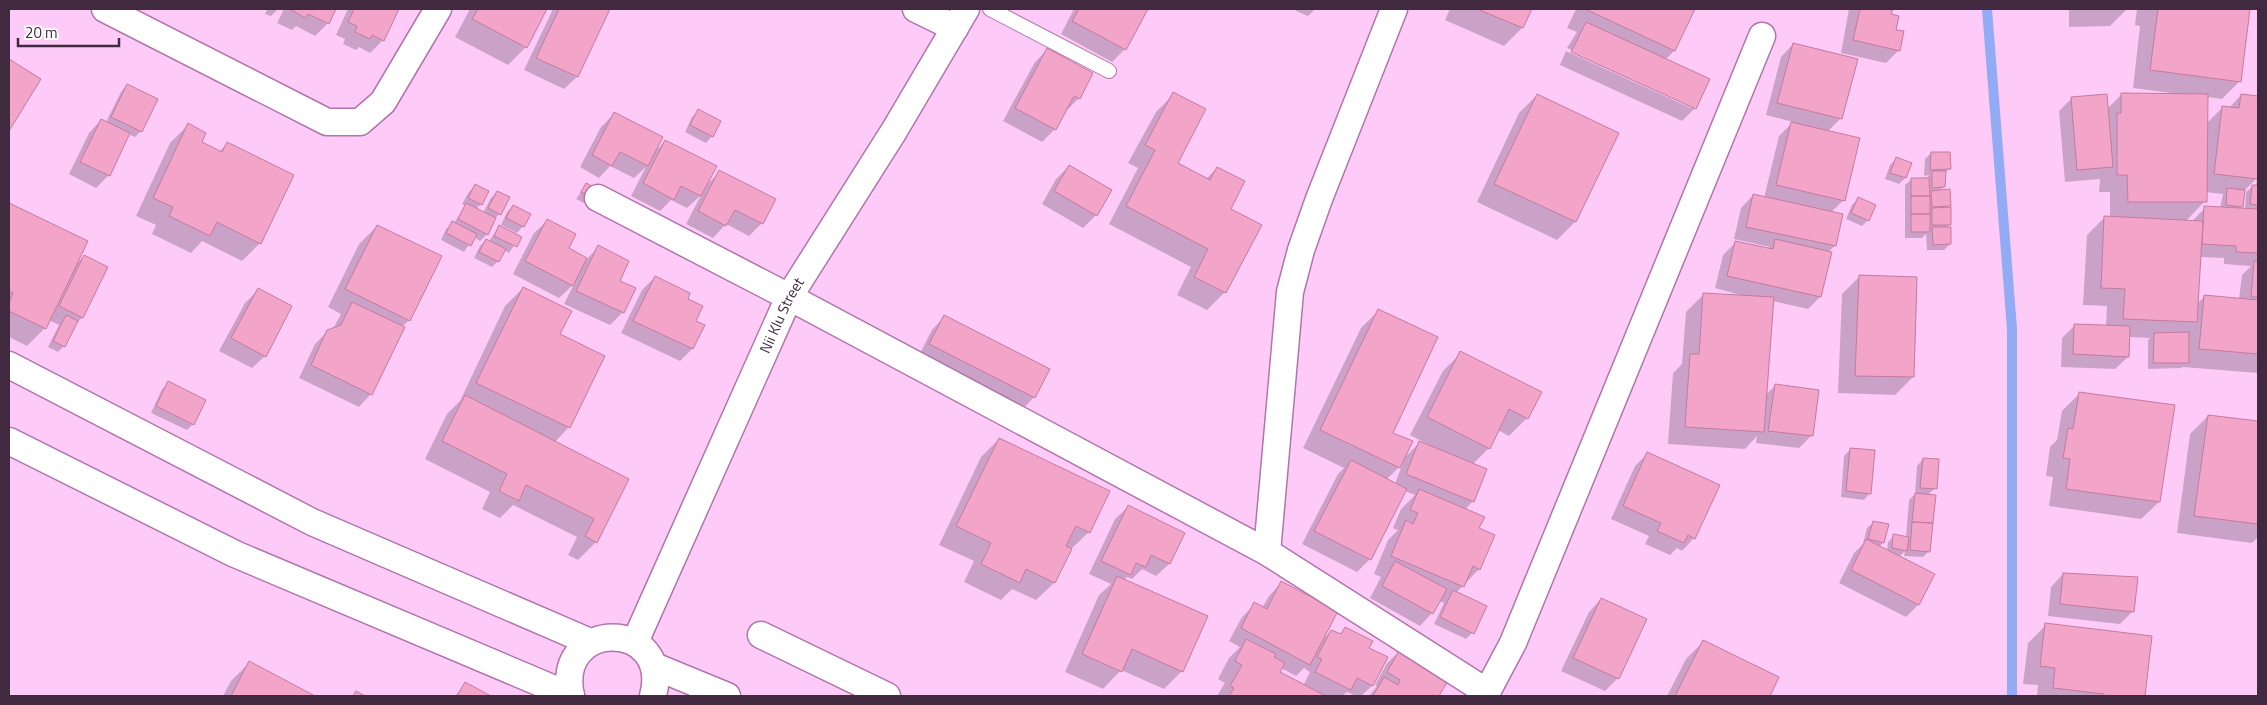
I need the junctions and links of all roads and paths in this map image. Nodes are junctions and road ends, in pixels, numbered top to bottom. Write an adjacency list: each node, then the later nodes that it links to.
1 (105, 9): 2 (street)
2 (438, 9)
3 (916, 9): 6 (street)
4 (990, 9): 8 (lane)
5 (1394, 9): 13 (street)
6 (961, 18): 10 (street, Nii Klu Street)
7 (1762, 36): 18 (street)
8 (1109, 71)
9 (598, 198): 10 (street)
10 (789, 296): 13 (street); 16 (street, Nii Klu Street)
11 (9, 365): 15 (street)
12 (9, 441): 19 (street)
13 (1267, 552): 18 (street)
14 (760, 635): 22 (street)
15 (590, 642): 16 (street); 19 (street)
16 (635, 642): 17 (street)
17 (654, 666): 20 (street); 21 (street)
18 (1491, 694)
19 (571, 696)
20 (653, 696)
21 (727, 696)
22 (887, 696)

